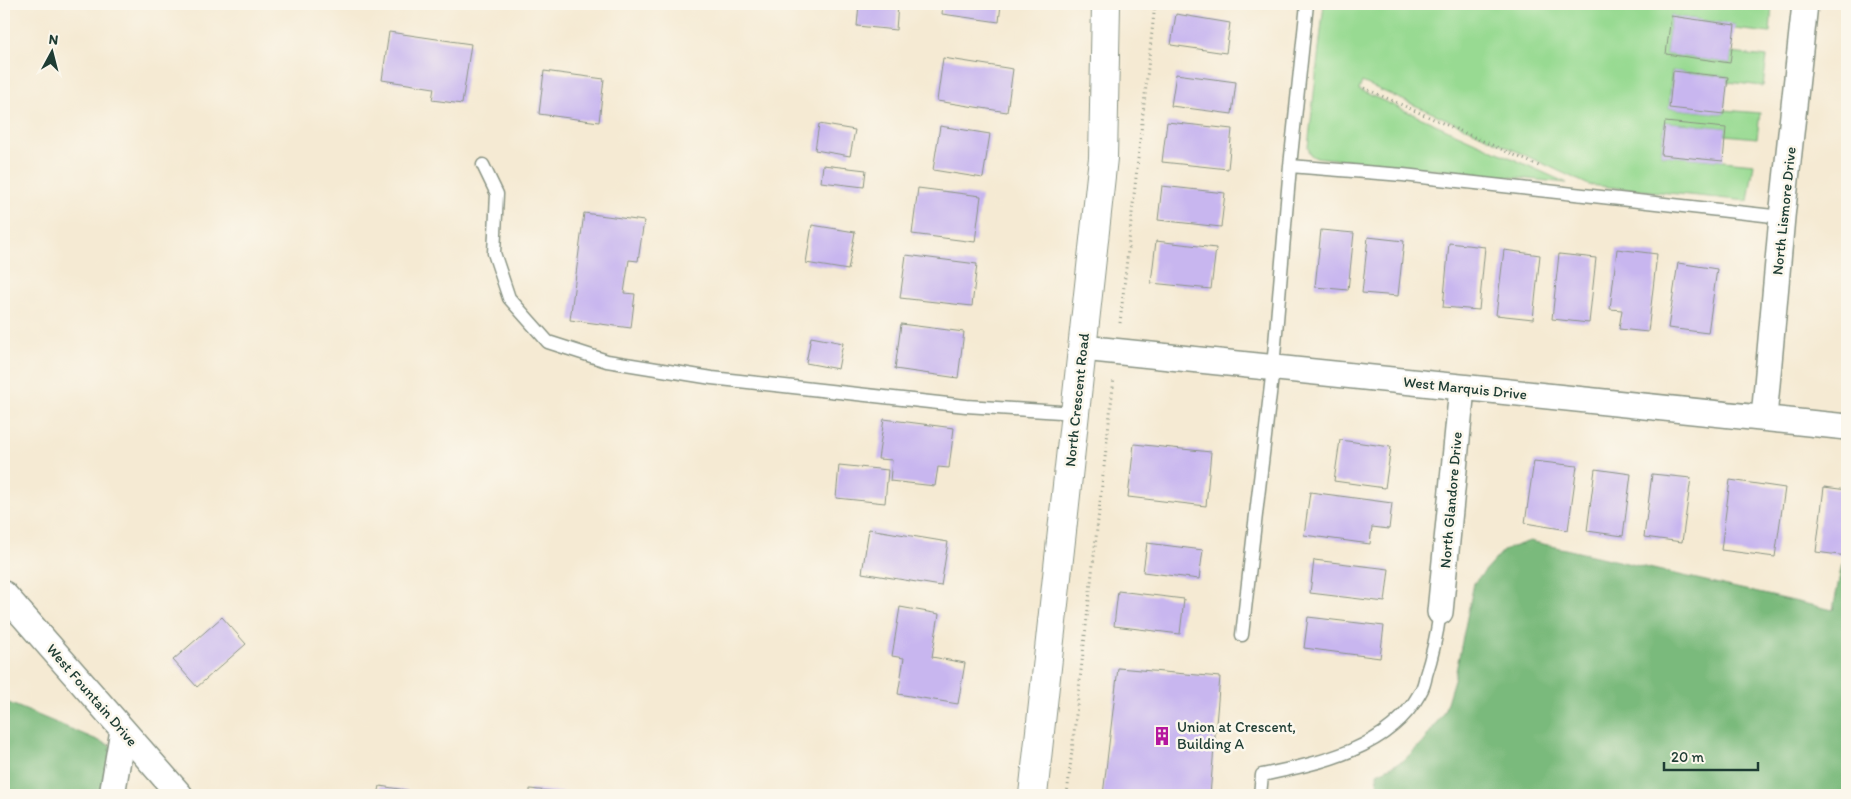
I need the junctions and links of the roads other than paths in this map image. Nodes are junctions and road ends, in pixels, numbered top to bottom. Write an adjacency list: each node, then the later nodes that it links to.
1 (1106, 4): 7 (street, North Crescent Road)
2 (1307, 4): 5 (lane)
3 (1805, 4): 6 (street, North Lismore Drive)
4 (483, 165): 10 (lane)
5 (1290, 166): 6 (lane); 8 (lane)
6 (1782, 217): 11 (street, North Lismore Drive)
7 (1083, 348): 8 (street, West Marquis Drive); 10 (street, North Crescent Road)
8 (1273, 368): 9 (street, West Marquis Drive); 15 (lane)
9 (1462, 388): 11 (street, West Marquis Drive); 14 (street, North Glandore Drive)
10 (1076, 413): 19 (street, North Crescent Road)
11 (1764, 418): 12 (street, West Marquis Drive)
12 (1847, 427)
13 (4, 594): 16 (street, West Fountain Drive)
14 (1440, 612): 20 (lane)
15 (1242, 635)
16 (123, 730): 17 (street); 18 (street, West Fountain Drive)
17 (112, 795)
18 (180, 795)
19 (1034, 795)
20 (1260, 795)

